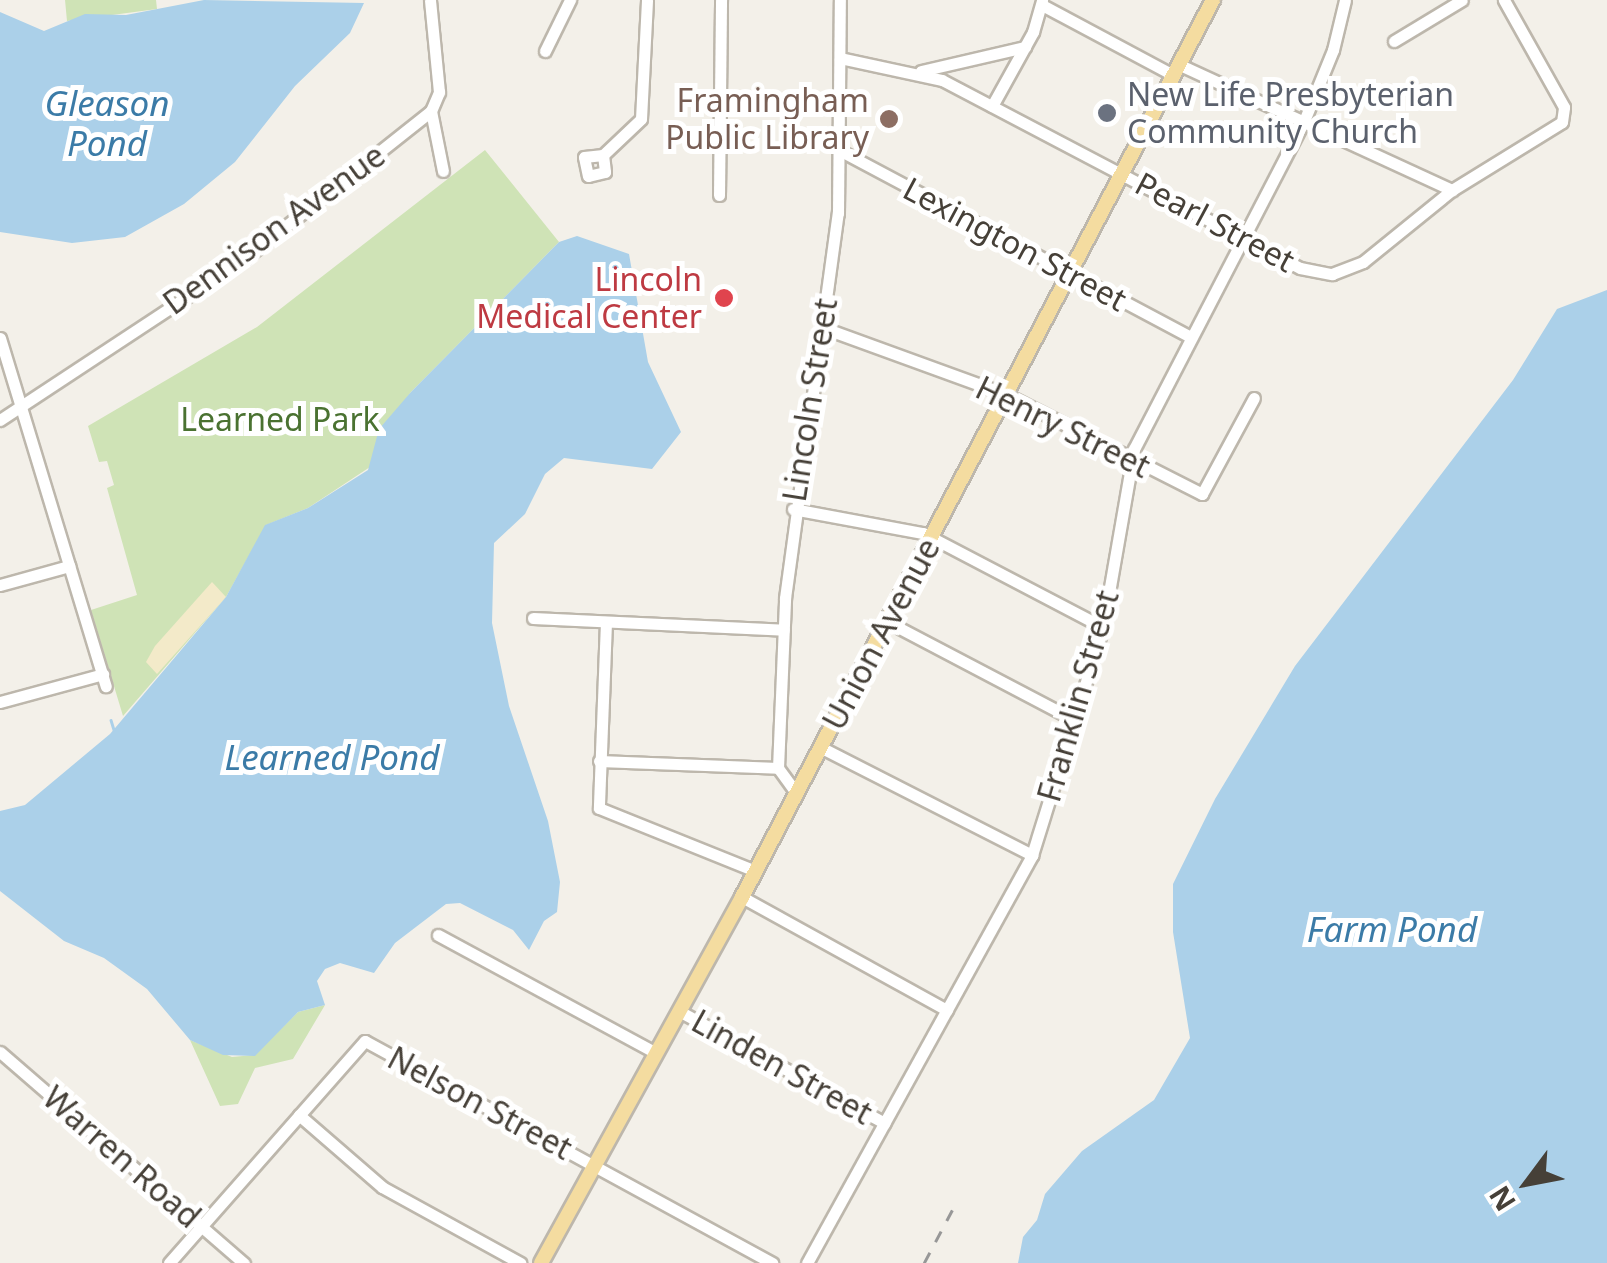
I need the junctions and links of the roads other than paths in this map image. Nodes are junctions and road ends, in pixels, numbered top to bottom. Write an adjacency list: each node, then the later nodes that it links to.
1 (430, 0): 18 (street)
2 (570, 0): 13 (street)
3 (647, 0): 21 (street)
4 (721, 0): 25 (street)
5 (840, 0): 14 (street, Lincoln Street)
6 (1212, 0): 15 (main road, Union Avenue)
7 (1345, 0): 19 (street, Franklin Street)
8 (1462, 0): 11 (street)
9 (1504, 0): 24 (street, Pearl Street)
10 (1042, 3): 12 (street); 15 (street)
11 (1394, 41)
12 (1025, 47): 16 (street); 17 (street)
13 (545, 51)
14 (840, 58): 16 (street, Pearl Street); 20 (street, Lincoln Street)
15 (1176, 70): 19 (street); 23 (main road, Union Avenue)
16 (916, 72): 17 (street, Pearl Street)
17 (992, 106): 23 (street, Pearl Street)
18 (432, 111): 22 (street); 33 (street, Dennison Avenue)
19 (1304, 121): 24 (street); 26 (street, Franklin Street)
20 (839, 150): 27 (street, Lexington Street); 28 (street, Lincoln Street)
21 (603, 155)
22 (442, 172)
23 (1121, 174): 26 (street, Pearl Street); 27 (main road, Union Avenue)
24 (1452, 190): 26 (street, Pearl Street)
25 (719, 195)
26 (1243, 238): 29 (street, Franklin Street)
27 (1069, 272): 29 (street, Lexington Street); 31 (main road, Union Avenue)
28 (821, 328): 31 (street, Henry Street); 36 (street, Lincoln Street)
29 (1190, 336): 35 (street, Franklin Street)
30 (0, 338): 33 (street)
31 (1005, 394): 35 (street, Henry Street); 37 (main road, Union Avenue)
32 (1254, 398): 35 (street, Henry Street)
33 (19, 404): 34 (street); 38 (street)
34 (0, 420)
35 (1131, 459): 43 (street, Franklin Street)
36 (792, 509): 37 (street); 44 (street, Lincoln Street)
37 (932, 536): 42 (main road, Union Avenue); 43 (street)
38 (70, 566): 39 (street); 45 (street)
39 (0, 585)
40 (532, 618): 41 (street)
41 (606, 622): 44 (street); 48 (street)
42 (888, 622): 46 (street); 47 (main road, Union Avenue)
43 (1103, 627): 46 (street, Franklin Street)
44 (784, 630): 49 (street, Lincoln Street)
45 (0, 702)
46 (1074, 719): 51 (street, Franklin Street)
47 (822, 748): 50 (main road, Union Avenue); 51 (street)
48 (599, 761): 49 (street); 52 (street)
49 (778, 768): 50 (street)
50 (797, 794): 52 (main road, Union Avenue)
51 (1032, 855): 55 (street, Franklin Street)
52 (756, 871): 53 (main road, Union Avenue)
53 (742, 898): 55 (street); 56 (main road, Union Avenue)
54 (438, 936): 58 (street)
55 (947, 1010): 60 (street, Franklin Street)
56 (679, 1012): 58 (main road, Union Avenue); 60 (street, Linden Street)
57 (0, 1052): 62 (street, Warren Road)
58 (656, 1053): 61 (main road, Union Avenue)
59 (299, 1115): 61 (street, Nelson Street); 62 (street); 65 (street)
60 (884, 1123): 68 (street, Franklin Street)
61 (594, 1165): 66 (main road, Union Avenue); 67 (street, Nelson Street)
62 (202, 1226): 63 (street); 64 (street, Warren Road)
63 (169, 1263)
64 (244, 1263)
65 (520, 1263)
66 (541, 1263)
67 (772, 1263)
68 (807, 1263)

